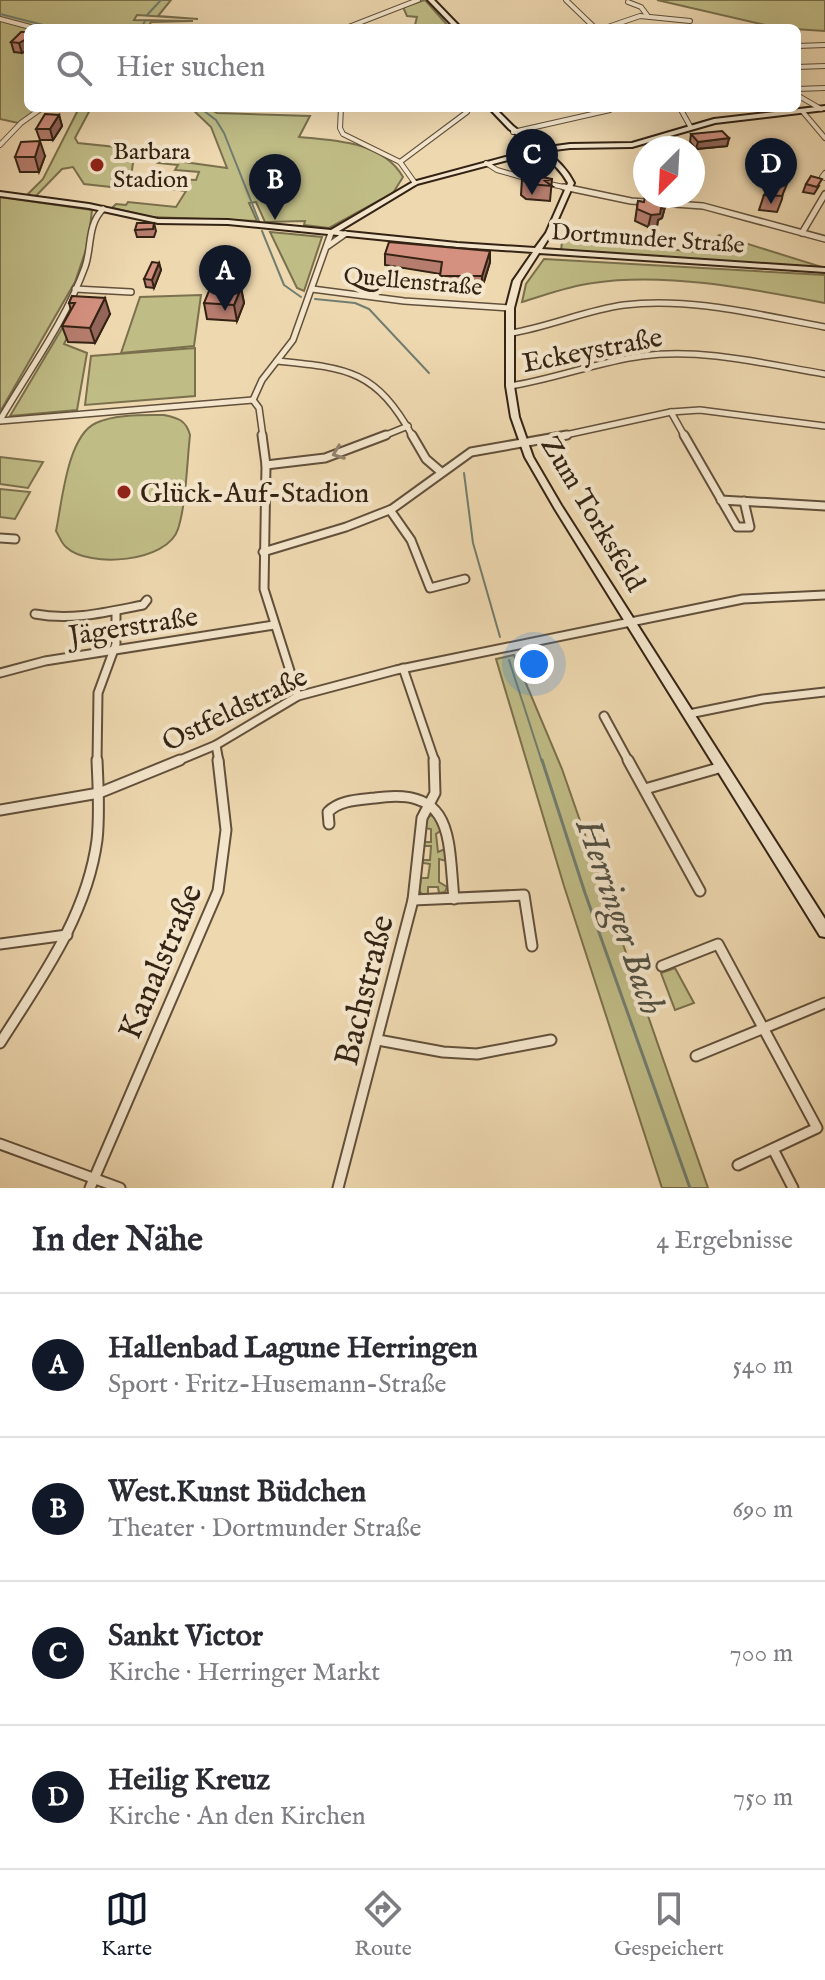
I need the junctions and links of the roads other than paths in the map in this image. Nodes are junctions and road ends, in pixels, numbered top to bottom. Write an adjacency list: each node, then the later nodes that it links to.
1 (418, 0): 8 (street)
2 (431, 0): 9 (main road)
3 (566, 0): 10 (street)
4 (628, 2): 5 (street)
5 (647, 15): 7 (street); 11 (street)
6 (0, 19): 12 (street)
7 (690, 21)
8 (356, 24)
9 (454, 24)
10 (591, 24)
11 (618, 24)
12 (24, 25)
13 (825, 45): 14 (street)
14 (801, 46)
15 (825, 66): 16 (street)
16 (801, 67)
17 (825, 88): 18 (street)
18 (801, 91)
19 (801, 95): 20 (street)
20 (823, 109): 27 (main road)
21 (36, 112): 31 (street)
22 (341, 112): 33 (street)
23 (467, 112): 33 (street)
24 (496, 112): 29 (main road)
25 (601, 112): 29 (street)
26 (682, 112): 28 (street)
27 (803, 112): 28 (main road); 30 (street)
28 (690, 126): 32 (main road)
29 (513, 132): 32 (main road)
30 (825, 138)
31 (0, 145)
32 (538, 150): 34 (main road); 36 (main road)
33 (400, 162): 35 (street)
34 (486, 163): 35 (main road); 36 (street)
35 (415, 183): 40 (main road)
36 (569, 187): 42 (street); 46 (main road)
37 (0, 194): 39 (main road, Dortmunder Straße)
38 (825, 194): 42 (street)
39 (103, 209): 41 (main road, Dortmunder Straße); 48 (street)
40 (355, 220): 41 (main road); 43 (main road)
41 (331, 233): 43 (main road, Dortmunder Straße); 45 (street)
42 (802, 233): 44 (street)
43 (345, 234): 45 (street); 46 (main road, Dortmunder Straße)
44 (825, 239)
45 (328, 246): 49 (street)
46 (534, 251): 47 (main road, Dortmunder Straße); 51 (main road, Zum Torksfeld)
47 (825, 270)
48 (75, 289): 50 (street); 59 (street)
49 (312, 289): 51 (street, Quellenstraße); 54 (street)
50 (131, 292)
51 (510, 308): 53 (main road, Zum Torksfeld)
52 (825, 327): 53 (street)
53 (511, 333): 56 (main road, Zum Torksfeld)
54 (277, 361): 57 (street); 60 (street)
55 (825, 374): 56 (street, Eckeystraße)
56 (510, 386): 62 (main road, Zum Torksfeld)
57 (253, 400): 59 (street); 63 (street)
58 (671, 412): 61 (street); 62 (street); 65 (street)
59 (0, 420)
60 (408, 426): 63 (street, one-way to 63); 64 (street)
61 (825, 426)
62 (523, 444): 64 (street); 77 (main road, Zum Torksfeld)
63 (266, 465): 71 (street)
64 (440, 471): 68 (street)
65 (721, 500): 66 (street); 66 (street)
66 (744, 501): 67 (street)
67 (825, 506)
68 (390, 510): 71 (street); 72 (street)
69 (0, 538): 70 (street)
70 (15, 539)
71 (263, 552): 78 (street)
72 (465, 579)
73 (825, 595): 77 (street, Ostfeldstraße)
74 (147, 600): 75 (street)
75 (116, 612): 76 (street); 79 (street)
76 (35, 614)
77 (631, 622): 80 (street, Ostfeldstraße); 84 (main road, Zum Torksfeld)
78 (274, 625): 79 (street, Jägerstraße); 83 (street)
79 (114, 650): 81 (street, Jägerstraße); 89 (street)
80 (403, 668): 83 (street, Ostfeldstraße); 90 (street, Bachstraße)
81 (0, 673)
82 (825, 692): 84 (street)
83 (298, 696): 86 (street, Ostfeldstraße)
84 (689, 714): 87 (main road, Zum Torksfeld)
85 (604, 716): 88 (street)
86 (216, 745): 89 (street, Ostfeldstraße); 110 (street, Kanalstraße)
87 (722, 767): 88 (street); 96 (main road, Zum Torksfeld)
88 (645, 789): 93 (street)
89 (99, 793): 91 (street, Ostfeldstraße); 97 (street)
90 (429, 805): 92 (street); 94 (street); 95 (street, Bachstraße)
91 (0, 810)
92 (329, 824)
93 (700, 891)
94 (454, 899): 95 (street); 99 (street)
95 (413, 900): 103 (street, Bachstraße)
96 (825, 931)
97 (67, 935): 98 (street); 105 (street)
98 (0, 944)
99 (532, 946)
100 (662, 966): 102 (street)
101 (825, 1003): 102 (street)
102 (764, 1028): 106 (street); 108 (street)
103 (378, 1040): 104 (street); 112 (street, Bachstraße)
104 (551, 1040)
105 (0, 1043)
106 (696, 1056)
107 (0, 1144): 110 (street)
108 (773, 1149): 109 (street); 113 (street)
109 (738, 1165)
110 (92, 1183): 111 (street)
111 (120, 1188)
112 (338, 1188)
113 (793, 1188)

